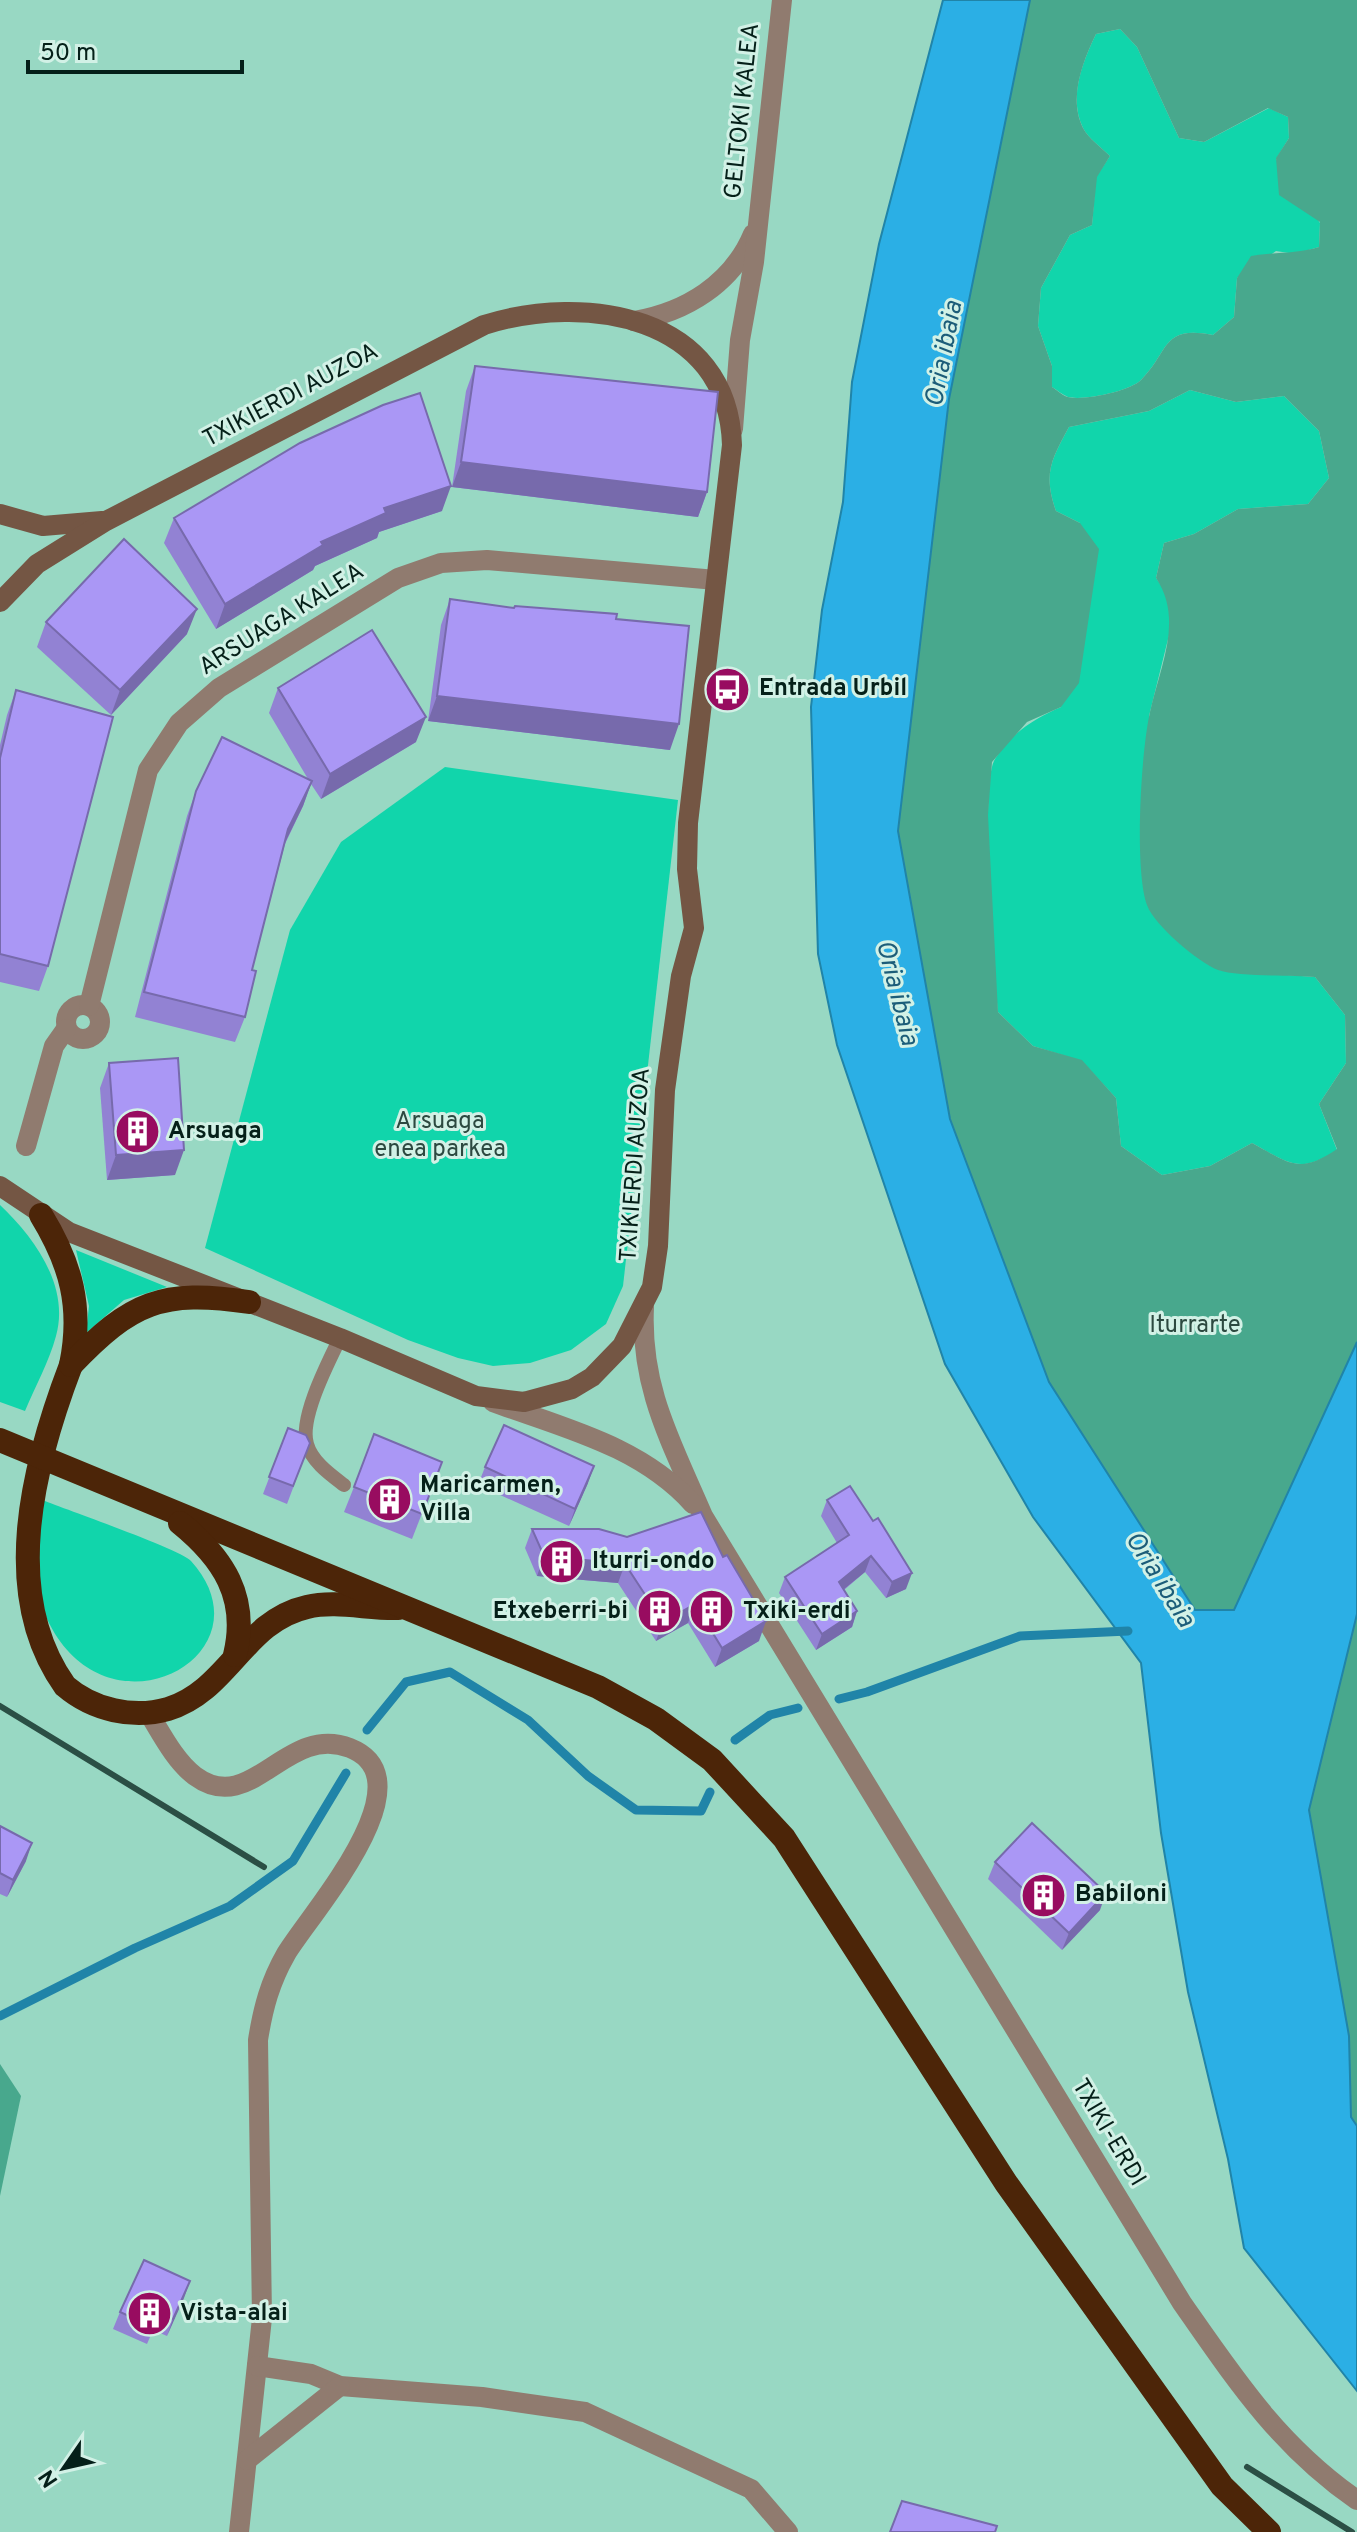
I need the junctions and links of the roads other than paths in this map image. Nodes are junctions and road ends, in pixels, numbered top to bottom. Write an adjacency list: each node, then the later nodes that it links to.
1 (782, 0): 2 (street, GELTOKI KALEA)
2 (756, 227): 3 (street, TXIKIERDI AUZOA); 4 (street, TXIKIERDI AUZOA)
3 (634, 321): 4 (street, TXIKIERDI AUZOA); 6 (street, TXIKIERDI AUZOA)
4 (732, 445): 7 (street, TXIKIERDI AUZOA)
5 (0, 514): 6 (street)
6 (106, 521): 8 (street, TXIKIERDI AUZOA)
7 (716, 580): 9 (street, ARSUAGA KALEA); 15 (street, TXIKIERDI AUZOA)
8 (0, 602)
9 (89, 1006): 10 (street); 10 (street, ARSUAGA KALEA)
10 (66, 1029): 11 (street)
11 (26, 1146)
12 (0, 1186): 13 (street, TXIKIERDI AUZOA)
13 (41, 1215): 14 (street, TXIKIERDI AUZOA); 17 (highway)
14 (249, 1302): 16 (street, TXIKIERDI AUZOA); 17 (highway)
15 (644, 1307): 18 (street, TXIKIERDI AUZOA); 22 (street)
16 (340, 1338): 18 (street, TXIKIERDI AUZOA); 20 (lane)
17 (71, 1365): 25 (highway)
18 (476, 1396): 22 (street)
19 (0, 1440): 21 (highway)
20 (344, 1485)
21 (157, 1505): 23 (highway); 24 (highway)
22 (703, 1516): 29 (street, TXIKI-ERDI)
23 (408, 1608): 24 (highway); 32 (highway)
24 (235, 1655): 25 (highway)
25 (148, 1712): 26 (street)
26 (257, 2366): 27 (street); 28 (street)
27 (340, 2386): 28 (street); 31 (street)
28 (247, 2460): 30 (street)
29 (1357, 2500)
30 (239, 2532)
31 (788, 2532)
32 (1269, 2532)

